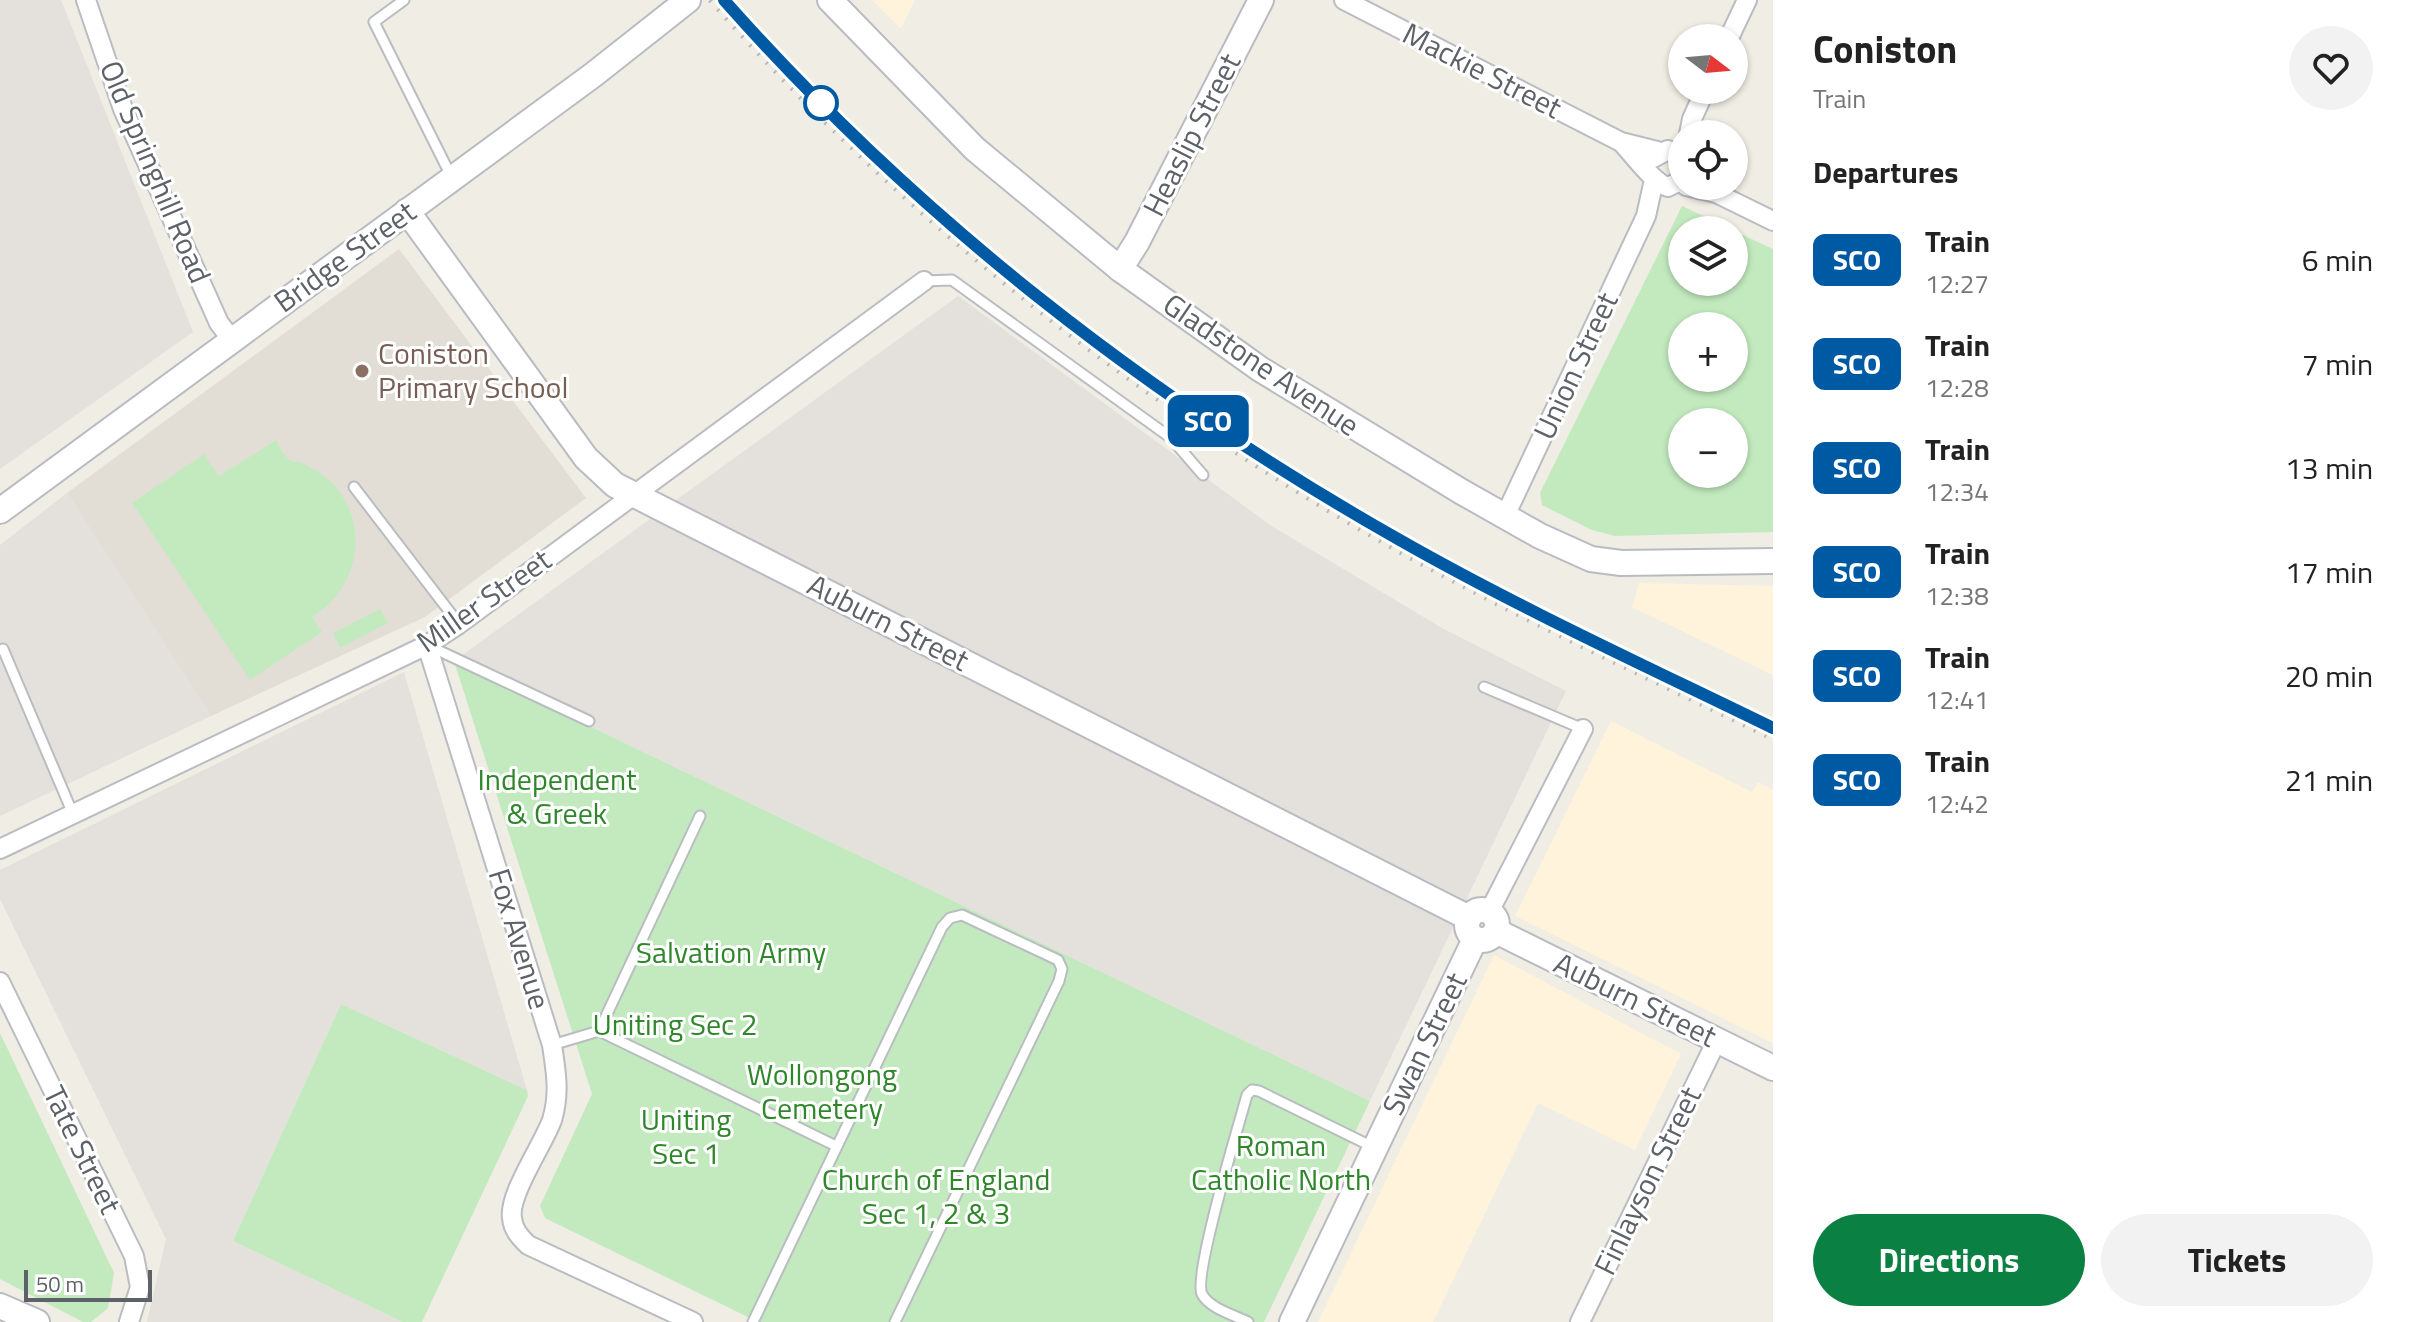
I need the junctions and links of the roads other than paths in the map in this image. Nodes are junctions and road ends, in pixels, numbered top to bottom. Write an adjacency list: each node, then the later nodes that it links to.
1 (86, 0): 22 (street, Old Springhill Road)
2 (404, 0): 14 (lane)
3 (830, 0): 20 (street, Gladstone Avenue)
4 (1261, 0): 20 (street, Heaslip Street)
5 (1344, 0): 9 (street, Mackie Street)
6 (1747, 0): 8 (street)
7 (682, 6): 14 (street, Bridge Street)
8 (1736, 24)
9 (1621, 142): 11 (street); 15 (street)
10 (1668, 146): 11 (street)
11 (1662, 151): 12 (street); 13 (street, Union Street)
12 (1668, 151)
13 (1668, 177)
14 (452, 178): 18 (street, Bridge Street)
15 (1668, 179)
16 (1668, 187): 27 (street, Union Street)
17 (1732, 200): 19 (street)
18 (407, 211): 22 (street, Bridge Street); 25 (street, Auburn Street)
19 (1773, 221)
20 (1120, 269): 27 (street, Gladstone Avenue)
21 (924, 281): 23 (lane); 25 (street, Miller Street)
22 (232, 340): 26 (street, Bridge Street)
23 (1203, 475)
24 (354, 487): 29 (lane)
25 (633, 494): 29 (street, Miller Street); 38 (street, Auburn Street)
26 (0, 511)
27 (1505, 516): 28 (street, Gladstone Avenue)
28 (1773, 561)
29 (459, 624): 30 (street, Miller Street)
30 (427, 645): 33 (lane); 35 (street, Miller Street); 42 (street, Fox Avenue)
31 (3, 649): 35 (lane)
32 (1484, 687): 34 (lane)
33 (589, 721)
34 (1583, 729): 38 (street, Swan Street)
35 (73, 814): 37 (street, Miller Street)
36 (700, 816): 40 (lane)
37 (0, 849)
38 (1482, 925): 41 (street, Auburn Street); 45 (street, Swan Street)
39 (0, 982): 48 (street, Tate Street)
40 (599, 1031): 42 (lane); 44 (lane)
41 (1717, 1040): 43 (street, Auburn Street); 54 (street, Finlayson Street)
42 (552, 1045): 49 (street, Fox Avenue)
43 (1773, 1068)
44 (836, 1146): 50 (lane); 51 (lane)
45 (1375, 1148): 52 (lane); 53 (street, Swan Street)
46 (0, 1306): 47 (street)
47 (37, 1322)
48 (129, 1322)
49 (693, 1322)
50 (753, 1322)
51 (895, 1322)
52 (1248, 1322)
53 (1292, 1322)
54 (1580, 1322)

